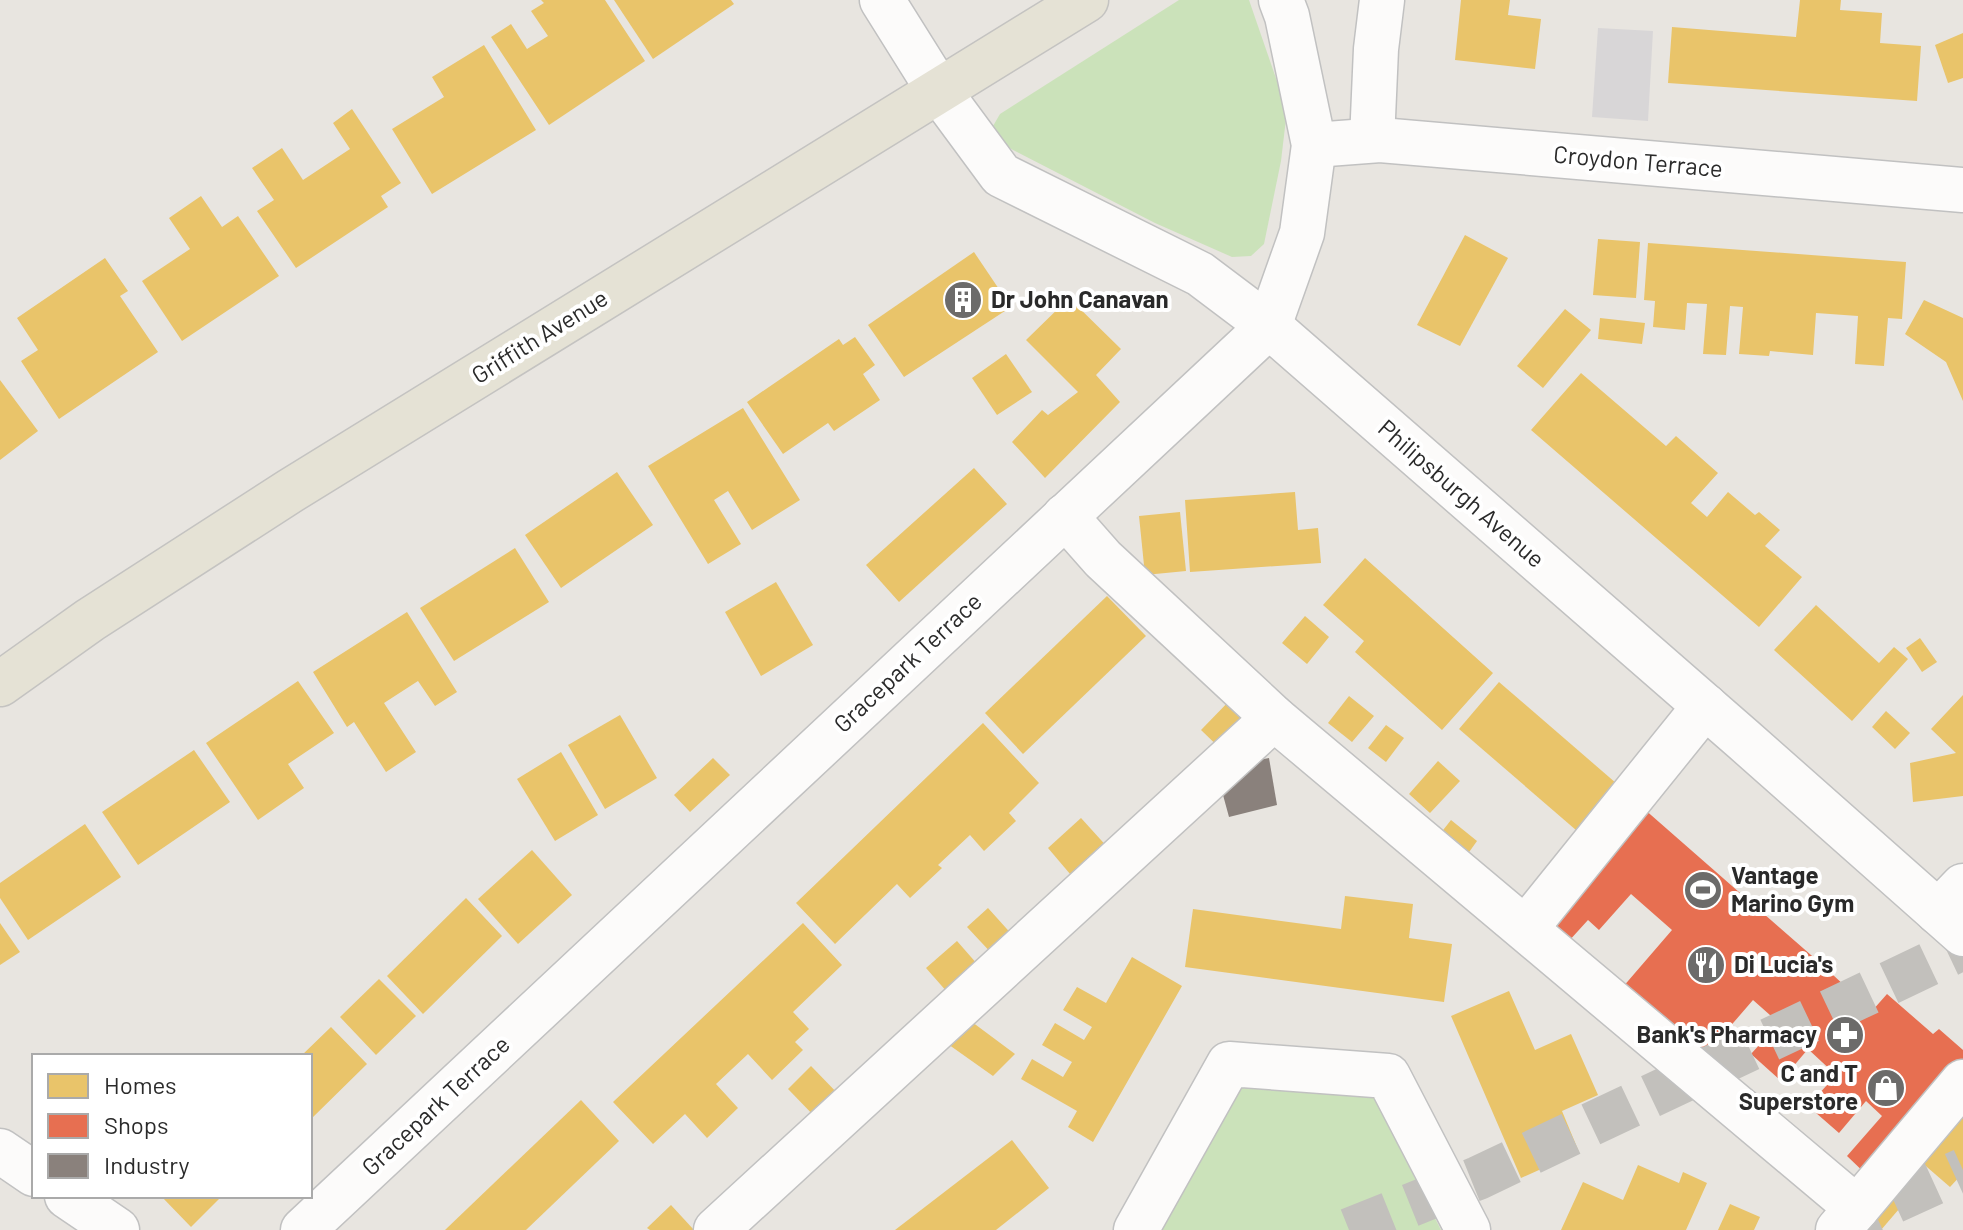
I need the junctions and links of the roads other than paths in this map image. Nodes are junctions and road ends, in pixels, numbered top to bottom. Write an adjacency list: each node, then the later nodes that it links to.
1 (882, 0): 5 (street, Philipsburgh Avenue)
2 (1086, 0): 5 (main road, Griffith Avenue)
3 (1281, 0): 7 (street, Gracepark Terrace)
4 (1382, 0): 6 (street)
5 (939, 91): 9 (street, Philipsburgh Avenue); 11 (main road, Griffith Avenue)
6 (1372, 140): 7 (street, Croydon Terrace); 8 (street, Croydon Terrace)
7 (1314, 145): 9 (street, Gracepark Terrace)
8 (1963, 190)
9 (1269, 326): 10 (street, Gracepark Terrace); 12 (street, Philipsburgh Avenue)
10 (1065, 516): 13 (street); 22 (street, Gracepark Terrace)
11 (0, 684)
12 (1705, 706): 14 (street, Philipsburgh Avenue); 15 (street)
13 (1274, 718): 15 (street); 23 (street)
14 (1955, 911)
15 (1526, 928): 20 (street)
16 (1963, 1082): 20 (street)
17 (0, 1151): 18 (street)
18 (32, 1173)
19 (70, 1198): 21 (street)
20 (1847, 1219)
21 (117, 1230)
22 (303, 1230)
23 (716, 1230)
24 (1136, 1230): 25 (street)
25 (1468, 1230)

